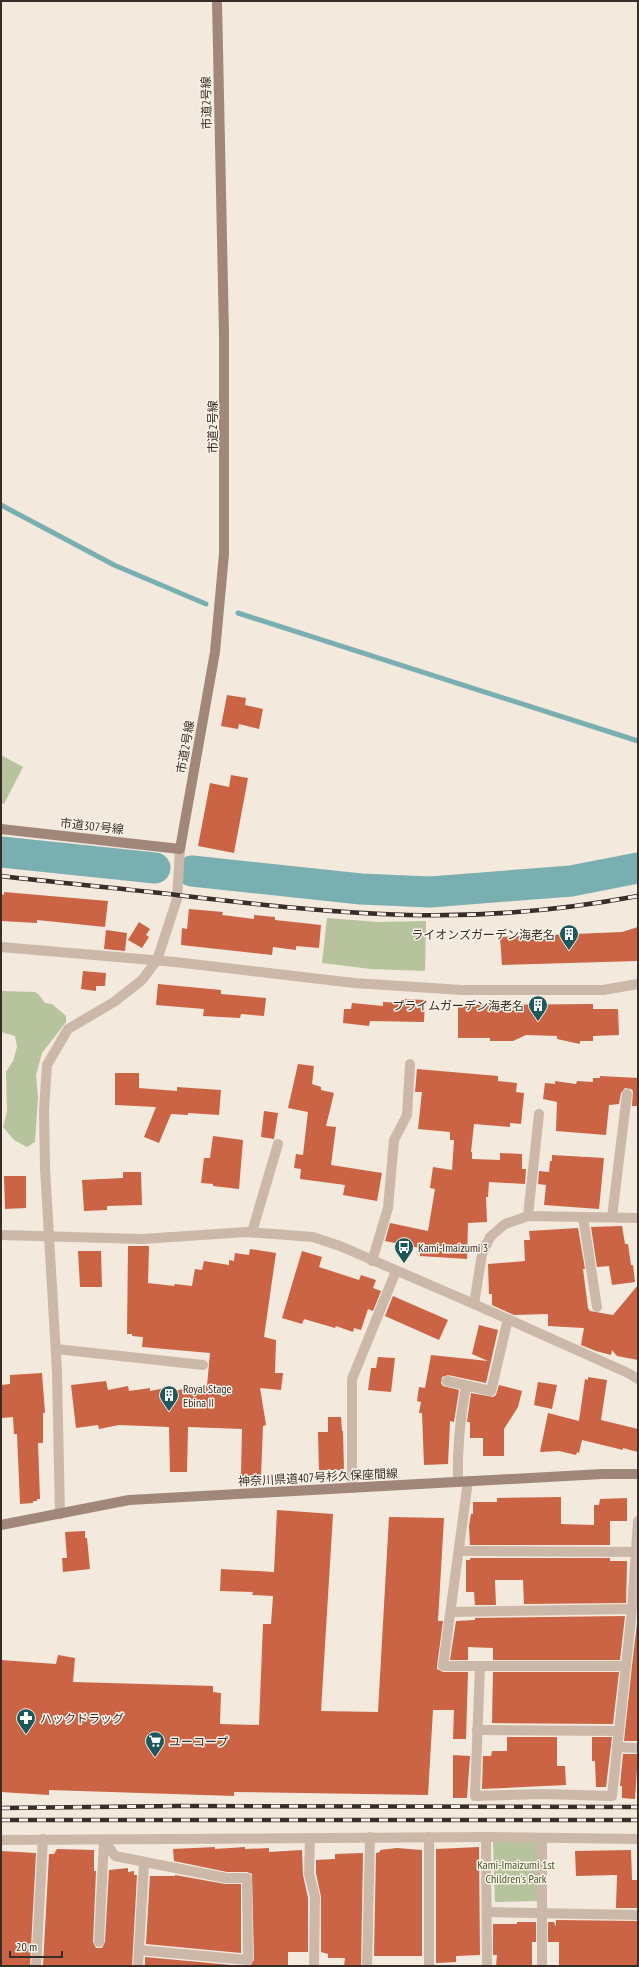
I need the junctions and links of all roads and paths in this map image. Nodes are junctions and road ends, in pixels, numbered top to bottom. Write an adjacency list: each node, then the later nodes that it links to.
1 (217, 1): 3 (street, 市道2号線)
2 (1, 829): 3 (street, 市道307号線)
3 (180, 849): 5 (street)
4 (1, 947): 5 (street)
5 (157, 960): 6 (street); 17 (street)
6 (638, 984)
7 (410, 1064): 18 (street)
8 (627, 1094): 13 (street)
9 (539, 1114): 11 (street)
10 (278, 1144): 15 (street)
11 (528, 1216): 12 (street); 20 (street)
12 (583, 1217): 13 (street); 21 (street)
13 (612, 1217): 14 (street)
14 (638, 1218)
15 (252, 1232): 17 (street); 18 (street)
16 (1, 1235): 17 (street)
17 (50, 1236): 23 (street)
18 (372, 1261): 19 (street)
19 (396, 1271): 20 (street); 31 (street)
20 (474, 1304): 22 (street)
21 (597, 1307)
22 (508, 1319): 25 (street); 27 (street)
23 (56, 1349): 24 (street); 32 (street)
24 (203, 1365)
25 (638, 1379)
26 (447, 1381): 27 (street)
27 (466, 1386): 30 (street)
28 (638, 1474): 29 (street, 神奈川県道407号杉久保座間線)
29 (468, 1481): 30 (street, 神奈川県道407号杉久保座間線); 35 (street)
30 (458, 1482): 31 (street, 神奈川県道407号杉久保座間線)
31 (352, 1488): 32 (street, 神奈川県道407号杉久保座間線)
32 (60, 1514): 34 (street, 神奈川県道407号杉久保座間線)
33 (638, 1521): 36 (street)
34 (1, 1526)
35 (459, 1551): 36 (street); 38 (street)
36 (636, 1552): 37 (street)
37 (632, 1609): 38 (street); 40 (street)
38 (451, 1612): 39 (street)
39 (480, 1666): 40 (street); 41 (street)
40 (626, 1666): 42 (street)
41 (477, 1730): 42 (street); 43 (street)
42 (619, 1731): 43 (street)
43 (617, 1747): 44 (street)
44 (638, 1748)
45 (370, 1837): 46 (street); 48 (street); 63 (street)
46 (429, 1837): 47 (street); 64 (street)
47 (486, 1837): 49 (street); 55 (street)
48 (310, 1838): 53 (street); 62 (street)
49 (542, 1838): 51 (street); 56 (street)
50 (43, 1839): 52 (street); 53 (street); 60 (street)
51 (638, 1839)
52 (1, 1840)
53 (104, 1840): 54 (street); 58 (street)
54 (144, 1863): 59 (street); 59 (street)
55 (487, 1912): 56 (street); 65 (street)
56 (542, 1913): 57 (street); 66 (street)
57 (638, 1915)
58 (99, 1942)
59 (139, 1950): 61 (street)
60 (36, 1966)
61 (138, 1966)
62 (314, 1966)
63 (368, 1966)
64 (428, 1966)
65 (487, 1966)
66 (542, 1966)

